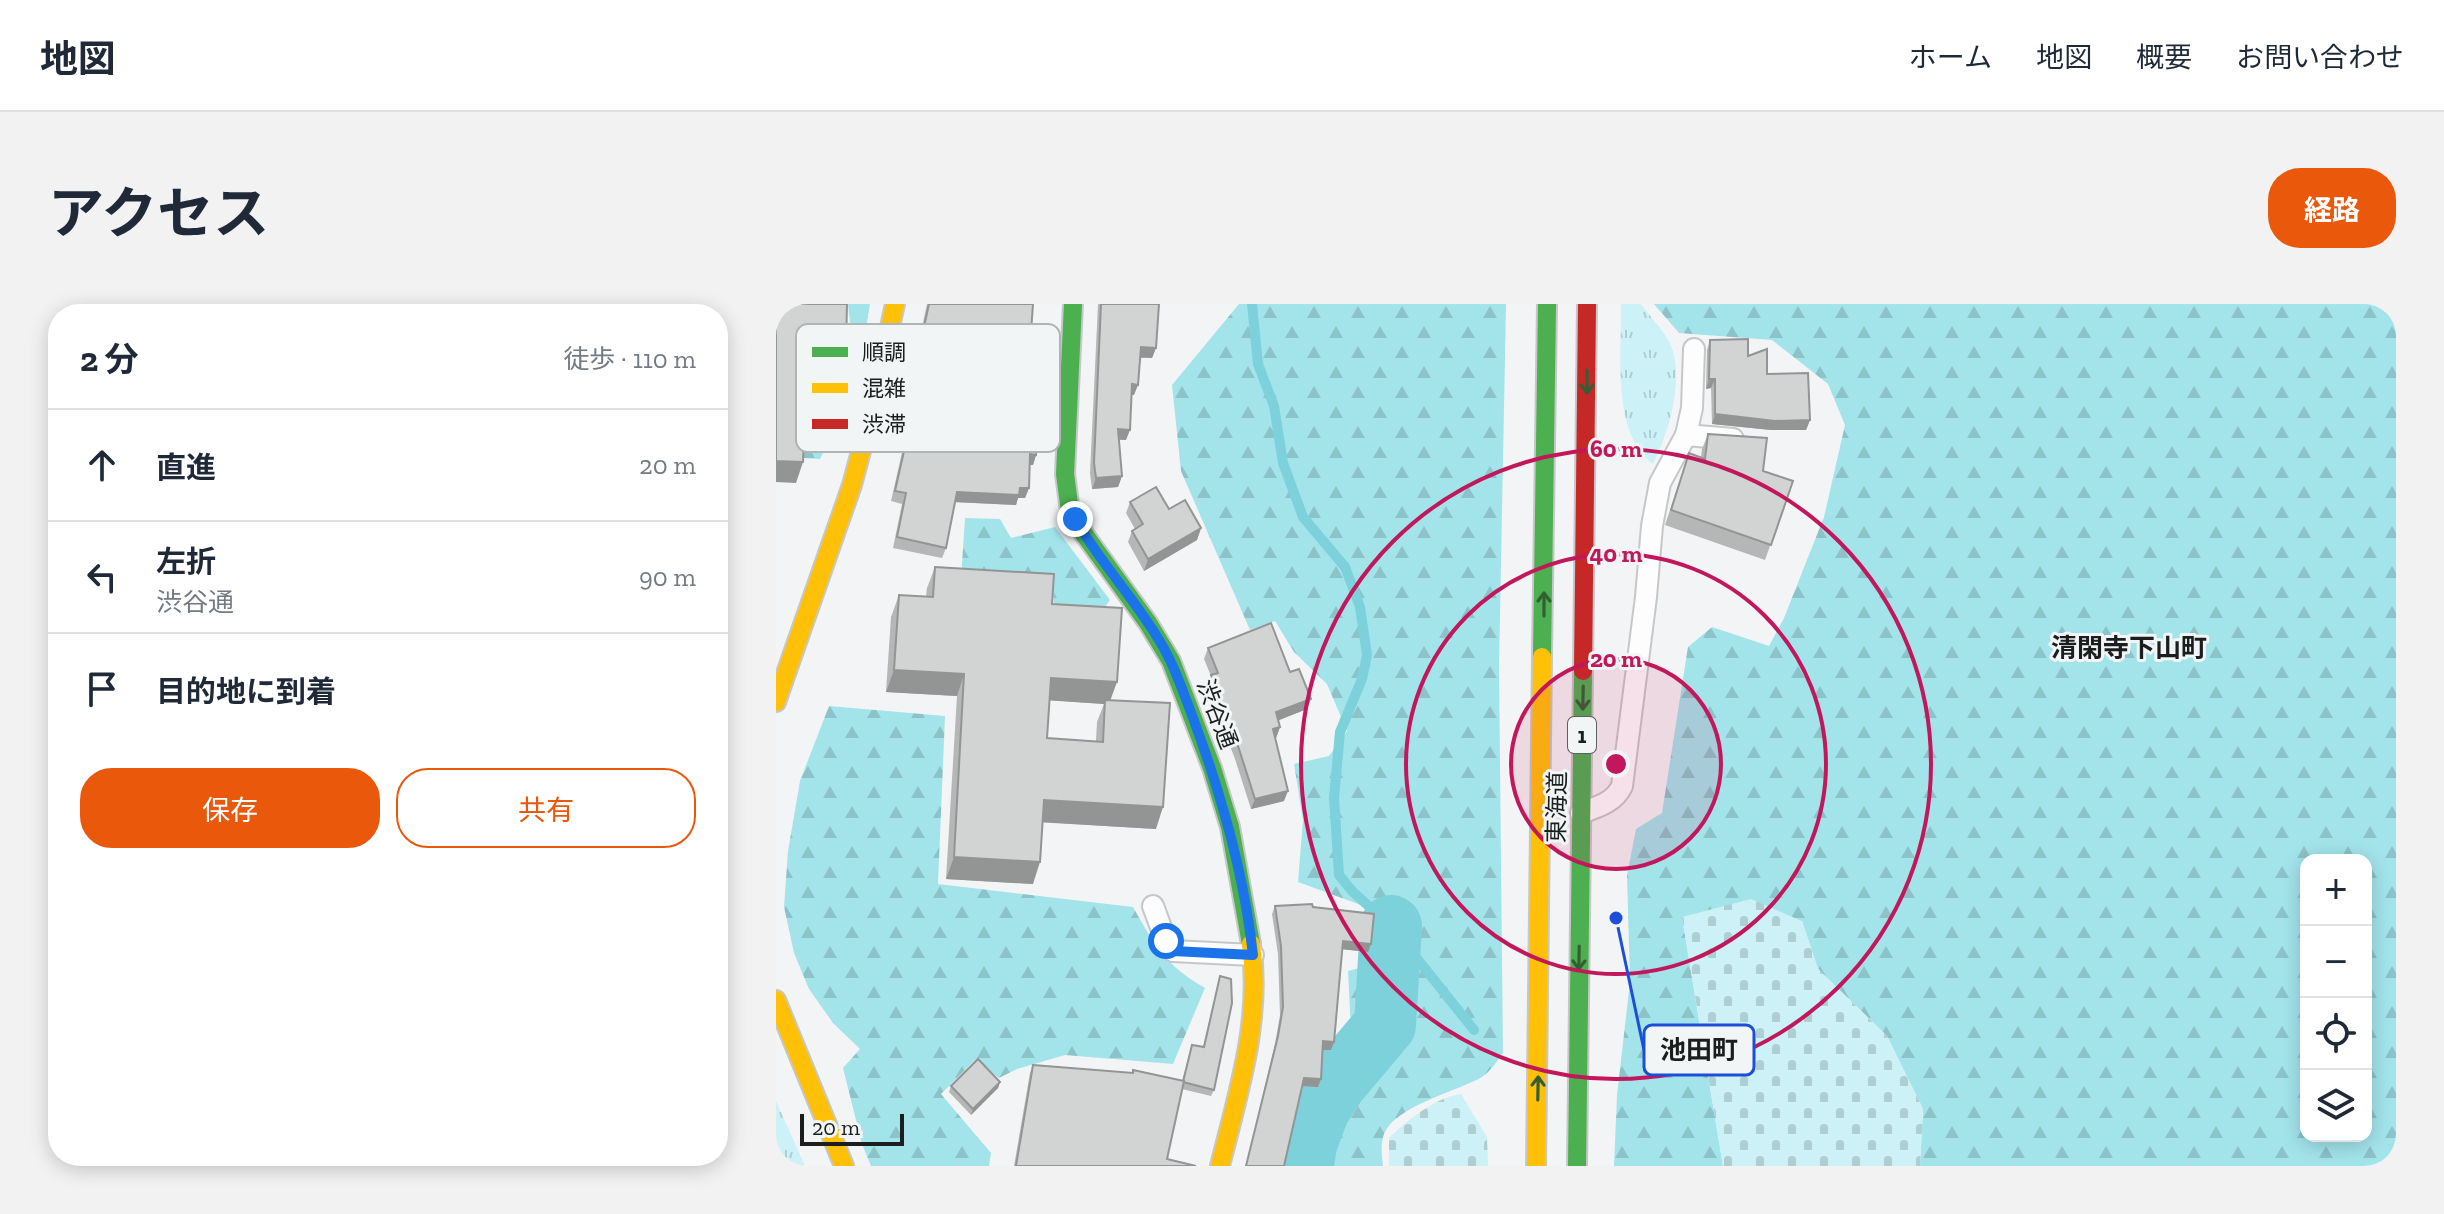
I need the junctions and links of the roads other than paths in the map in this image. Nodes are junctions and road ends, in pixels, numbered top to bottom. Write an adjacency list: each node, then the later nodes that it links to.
1 (895, 304): 5 (main road)
2 (1073, 304): 13 (main road, 渋谷通)
3 (1547, 304): 17 (main road, 東海道 / 1, one-way to 3)
4 (1587, 304): 11 (main road, 東海道 / 1, one-way to 11)
5 (891, 324)
6 (1694, 349): 7 (lane)
7 (1686, 435): 8 (lane); 11 (lane)
8 (1749, 440)
9 (861, 452): 10 (main road)
10 (776, 702)
11 (1581, 813): 18 (main road, 東海道 / 1, one-way to 18)
12 (1153, 906): 13 (lane)
13 (1253, 955): 16 (main road, 渋谷通)
14 (776, 1000): 15 (main road)
15 (844, 1166)
16 (1220, 1166)
17 (1536, 1166)
18 (1577, 1166)

